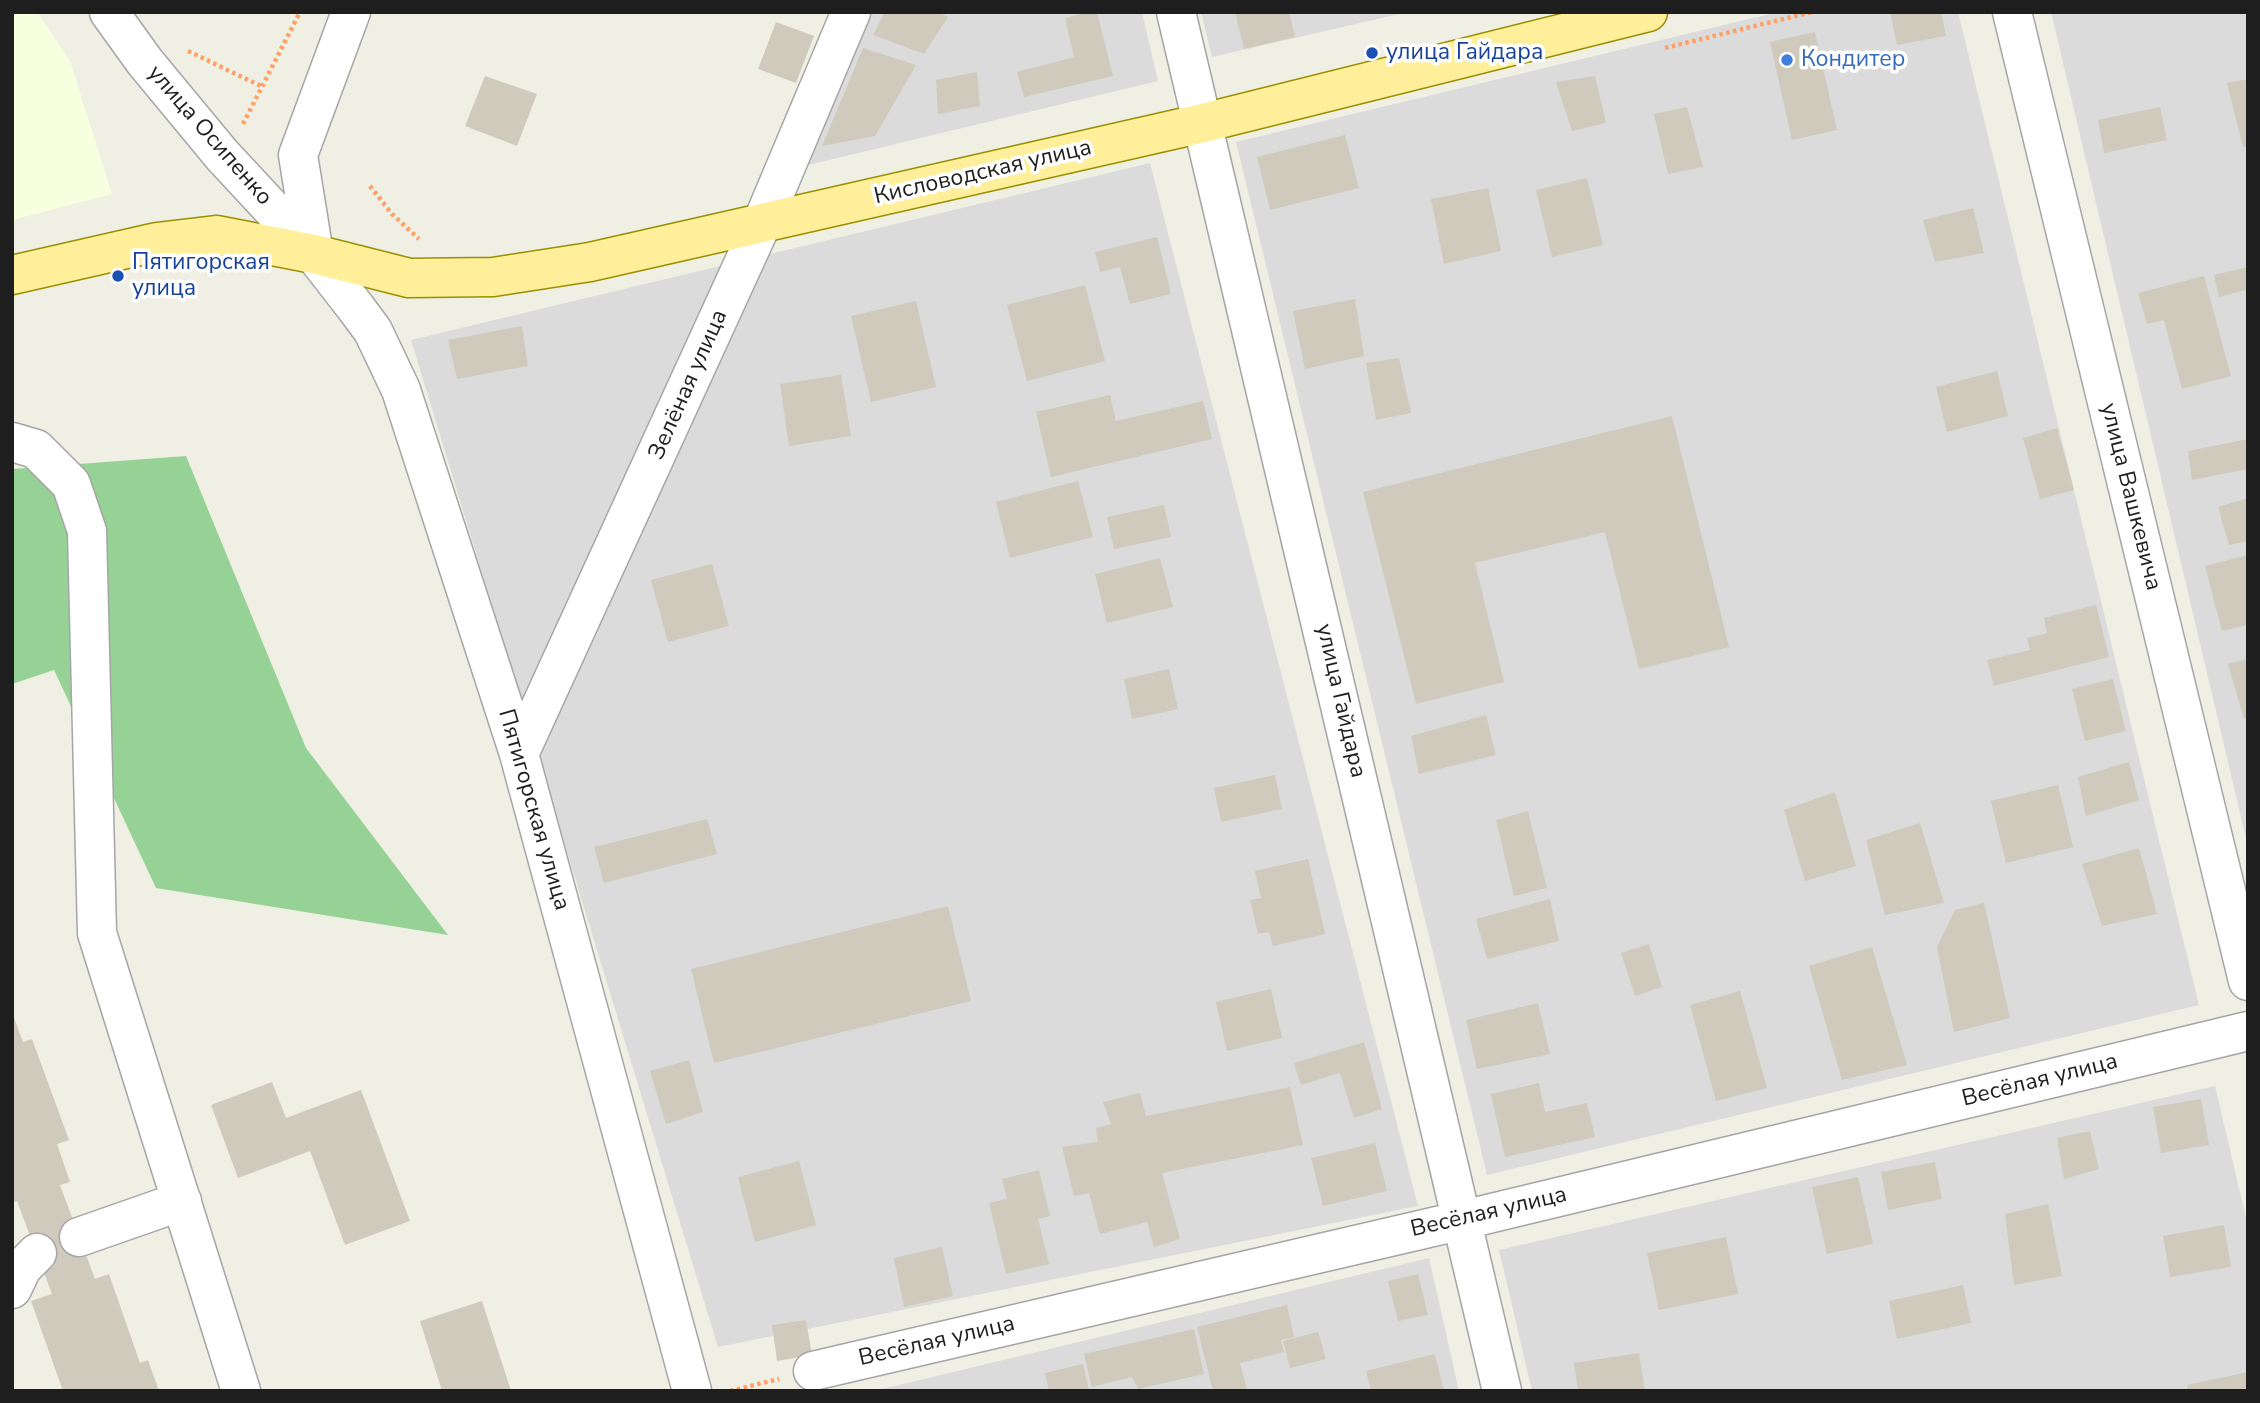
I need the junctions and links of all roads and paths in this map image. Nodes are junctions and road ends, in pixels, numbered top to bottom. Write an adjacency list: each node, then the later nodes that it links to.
1 (109, 12): 13 (street, улица Осипенко)
2 (300, 12): 9 (path)
3 (351, 12): 13 (street)
4 (851, 12): 12 (street, Зелёная улица)
5 (1177, 12): 10 (street, улица Гайдара)
6 (1648, 12): 10 (main road, Кисловодская улица)
7 (2012, 12): 17 (street, улица Вашкевича)
8 (179, 47): 9 (path)
9 (263, 87): 11 (path)
10 (1203, 123): 12 (main road, Кисловодская улица); 20 (street, улица Гайдара)
11 (240, 129)
12 (762, 223): 13 (main road, Кисловодская улица); 16 (street, Зелёная улица)
13 (314, 254): 14 (main road, Кисловодская улица); 16 (street, Пятигорская улица)
14 (12, 275)
15 (12, 442): 19 (street)
16 (519, 754): 26 (street, Пятигорская улица)
17 (2248, 981)
18 (2248, 1031): 20 (street, Весёлая улица)
19 (182, 1201): 21 (street); 25 (street)
20 (1463, 1220): 24 (street, Весёлая улица); 28 (street, улица Гайдара)
21 (79, 1237)
22 (37, 1253): 23 (street)
23 (12, 1289)
24 (813, 1371): 27 (path)
25 (241, 1391)
26 (692, 1391)
27 (729, 1391)
28 (1502, 1391)

